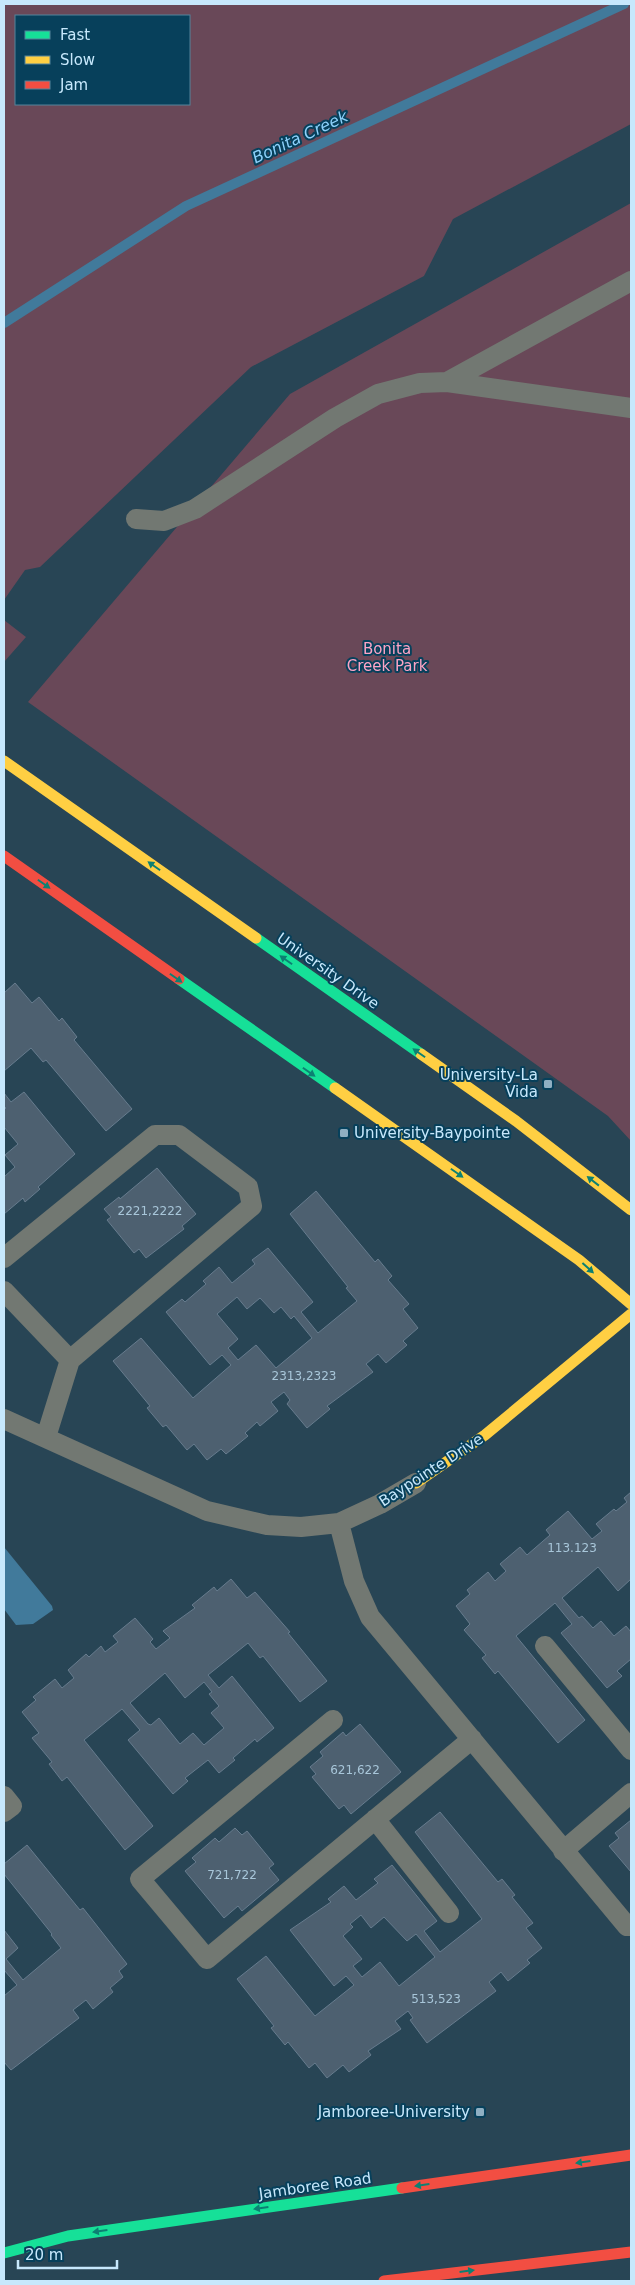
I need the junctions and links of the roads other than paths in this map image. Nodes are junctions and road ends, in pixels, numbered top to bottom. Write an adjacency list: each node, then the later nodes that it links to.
1 (631, 280): 2 (lane)
2 (447, 382): 3 (lane); 4 (lane)
3 (631, 408)
4 (136, 519)
5 (4, 761): 7 (main road, University Drive, one-way to 5)
6 (4, 856): 10 (main road, one-way to 10)
7 (631, 1210)
8 (4, 1258): 12 (lane)
9 (4, 1291): 12 (lane)
10 (631, 1304)
11 (631, 1314): 15 (main road, Baypointe Drive)
12 (70, 1360): 14 (lane)
13 (4, 1419): 14 (lane, Baypointe Drive)
14 (46, 1438): 16 (lane, Baypointe Drive)
15 (416, 1483): 16 (lane, Baypointe Drive)
16 (339, 1523): 19 (lane)
17 (545, 1646): 20 (lane)
18 (333, 1720): 24 (lane)
19 (472, 1739): 24 (lane); 25 (lane)
20 (631, 1750)
21 (631, 1793): 25 (lane)
22 (4, 1796): 23 (lane)
23 (4, 1812)
24 (375, 1819): 26 (lane)
25 (563, 1851): 27 (lane)
26 (450, 1913)
27 (631, 1926)
28 (631, 2156): 30 (main road, Jamboree Road, one-way to 30)
29 (631, 2252): 31 (main road, one-way to 29)
30 (4, 2253)
31 (384, 2281)

